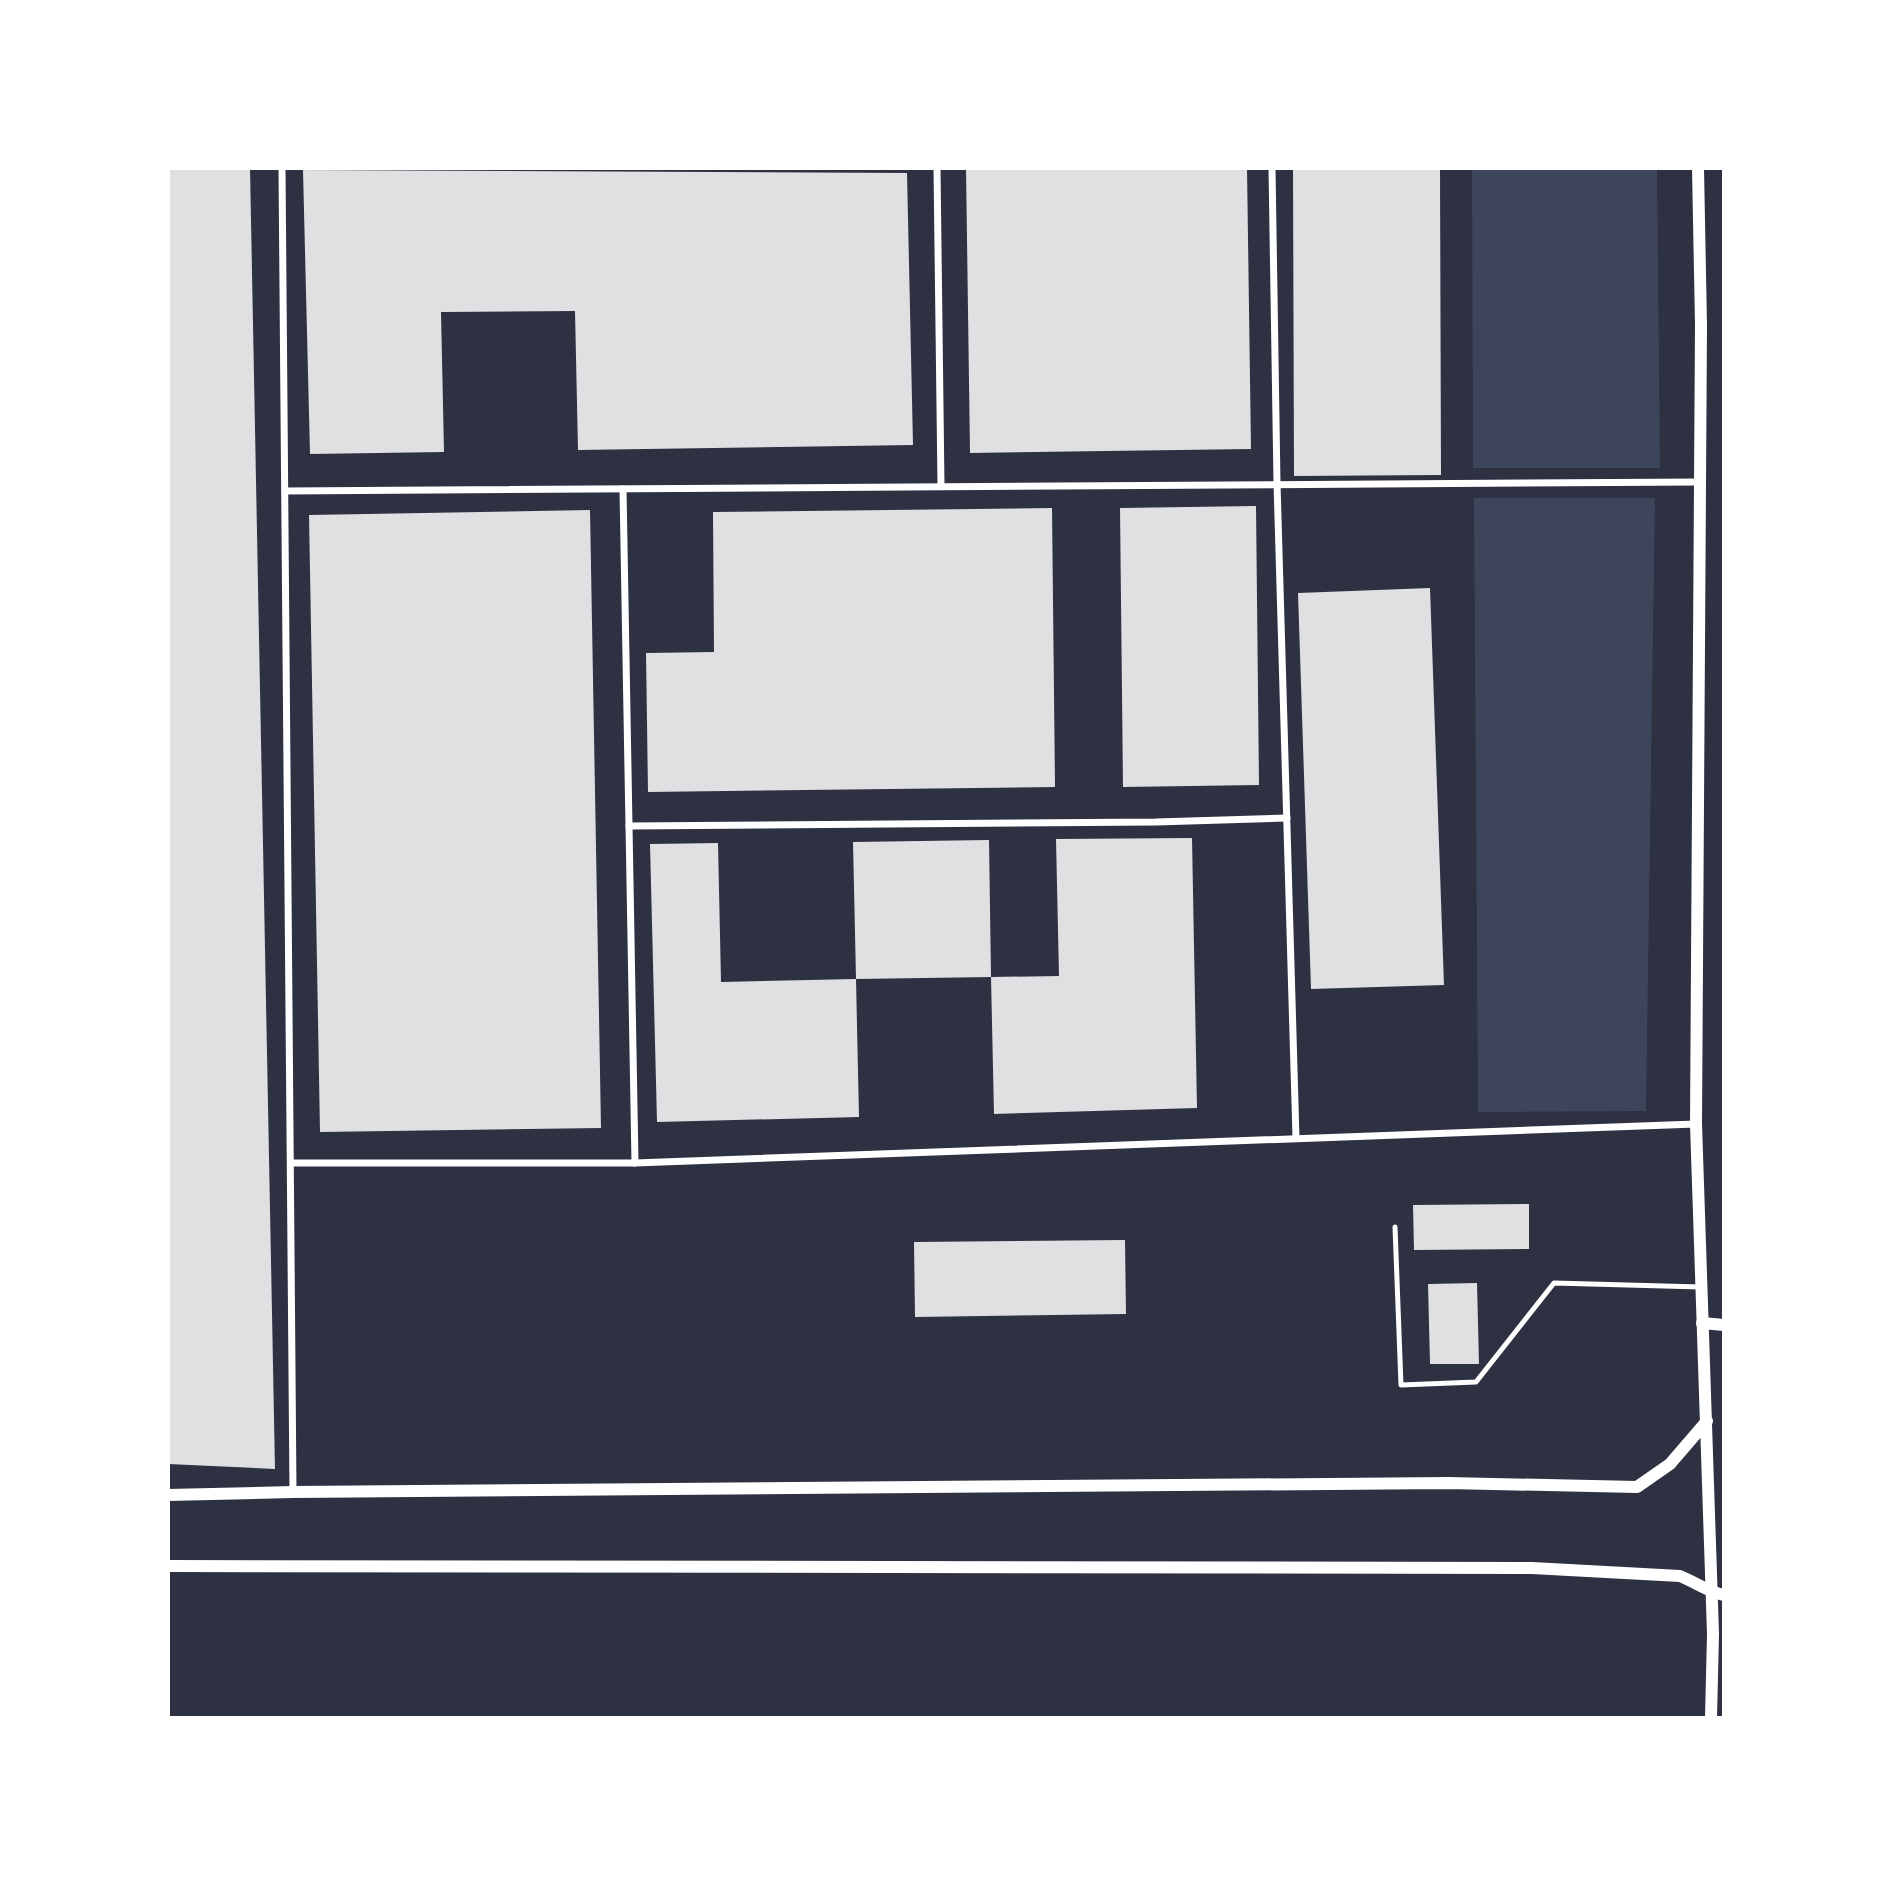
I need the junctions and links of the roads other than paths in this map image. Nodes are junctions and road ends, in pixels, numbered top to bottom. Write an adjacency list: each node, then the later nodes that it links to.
1 (282, 168): 9 (street)
2 (937, 168): 7 (street)
3 (1272, 168): 6 (street)
4 (1698, 168): 5 (street)
5 (1700, 482): 6 (street); 12 (street)
6 (1277, 484): 7 (street); 10 (street)
7 (941, 486): 8 (street)
8 (622, 489): 9 (street); 11 (street)
9 (285, 491): 14 (street)
10 (1287, 818): 11 (street); 13 (street)
11 (629, 826): 15 (street)
12 (1696, 1124): 13 (street); 17 (street)
13 (1296, 1138): 15 (street)
14 (291, 1163): 15 (street); 21 (street)
15 (635, 1164)
16 (1395, 1227): 17 (lane)
17 (1700, 1287): 18 (street)
18 (1702, 1323): 19 (street); 20 (street)
19 (1724, 1325)
20 (1707, 1421): 21 (street); 24 (street)
21 (293, 1492): 22 (street)
22 (168, 1495)
23 (168, 1566): 24 (street)
24 (1710, 1592): 25 (street); 26 (street)
25 (1724, 1595)
26 (1711, 1718)

